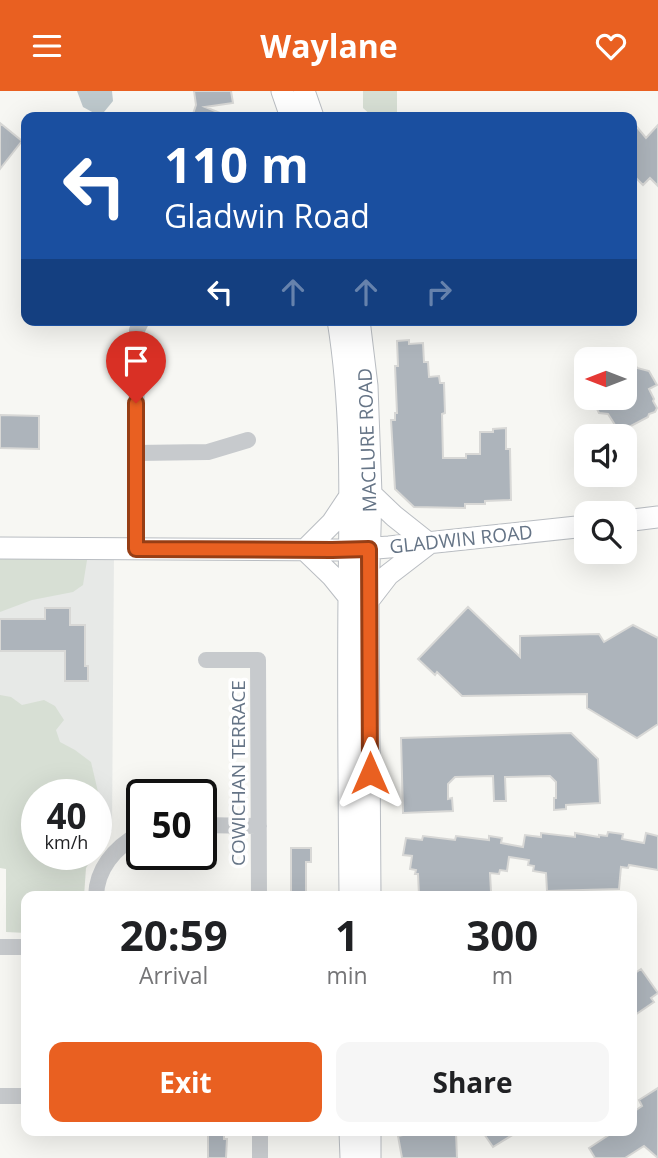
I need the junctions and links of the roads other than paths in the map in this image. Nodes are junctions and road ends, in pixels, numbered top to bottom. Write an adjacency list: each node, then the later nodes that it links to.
1 (282, 91): 3 (main road)
2 (304, 91): 4 (main road)
3 (289, 112)
4 (311, 112)
5 (139, 326): 9 (street)
6 (339, 326): 10 (main road, MACLURE ROAD)
7 (360, 326): 10 (main road, MACLURE ROAD)
8 (248, 440): 9 (street)
9 (136, 453): 16 (street)
10 (361, 495): 14 (main road); 17 (main road, MACLURE ROAD); 18 (main road)
11 (658, 517): 12 (main road)
12 (637, 520)
13 (574, 527): 14 (main road, GLADWIN ROAD)
14 (428, 543): 17 (main road, GLADWIN ROAD); 19 (main road)
15 (0, 548): 16 (main road, GLADWIN ROAD)
16 (136, 549): 18 (main road, GLADWIN ROAD)
17 (359, 549): 18 (main road, GLADWIN ROAD); 19 (main road, MACLURE ROAD)
18 (305, 550): 19 (main road)
19 (359, 599): 26 (main road, MACLURE ROAD); 27 (main road, MACLURE ROAD)
20 (206, 660): 22 (street, COWICHAN TERRACE)
21 (217, 825): 22 (street)
22 (259, 826): 25 (street, COWICHAN TERRACE)
23 (126, 840): 24 (street)
24 (97, 891)
25 (259, 891)
26 (350, 891)
27 (370, 891)
28 (0, 947): 29 (street)
29 (21, 947)
30 (0, 1096): 31 (street)
31 (21, 1097)
32 (260, 1136): 35 (street)
33 (351, 1136): 36 (main road)
34 (370, 1136): 37 (main road)
35 (260, 1158)
36 (351, 1158)
37 (370, 1158)

